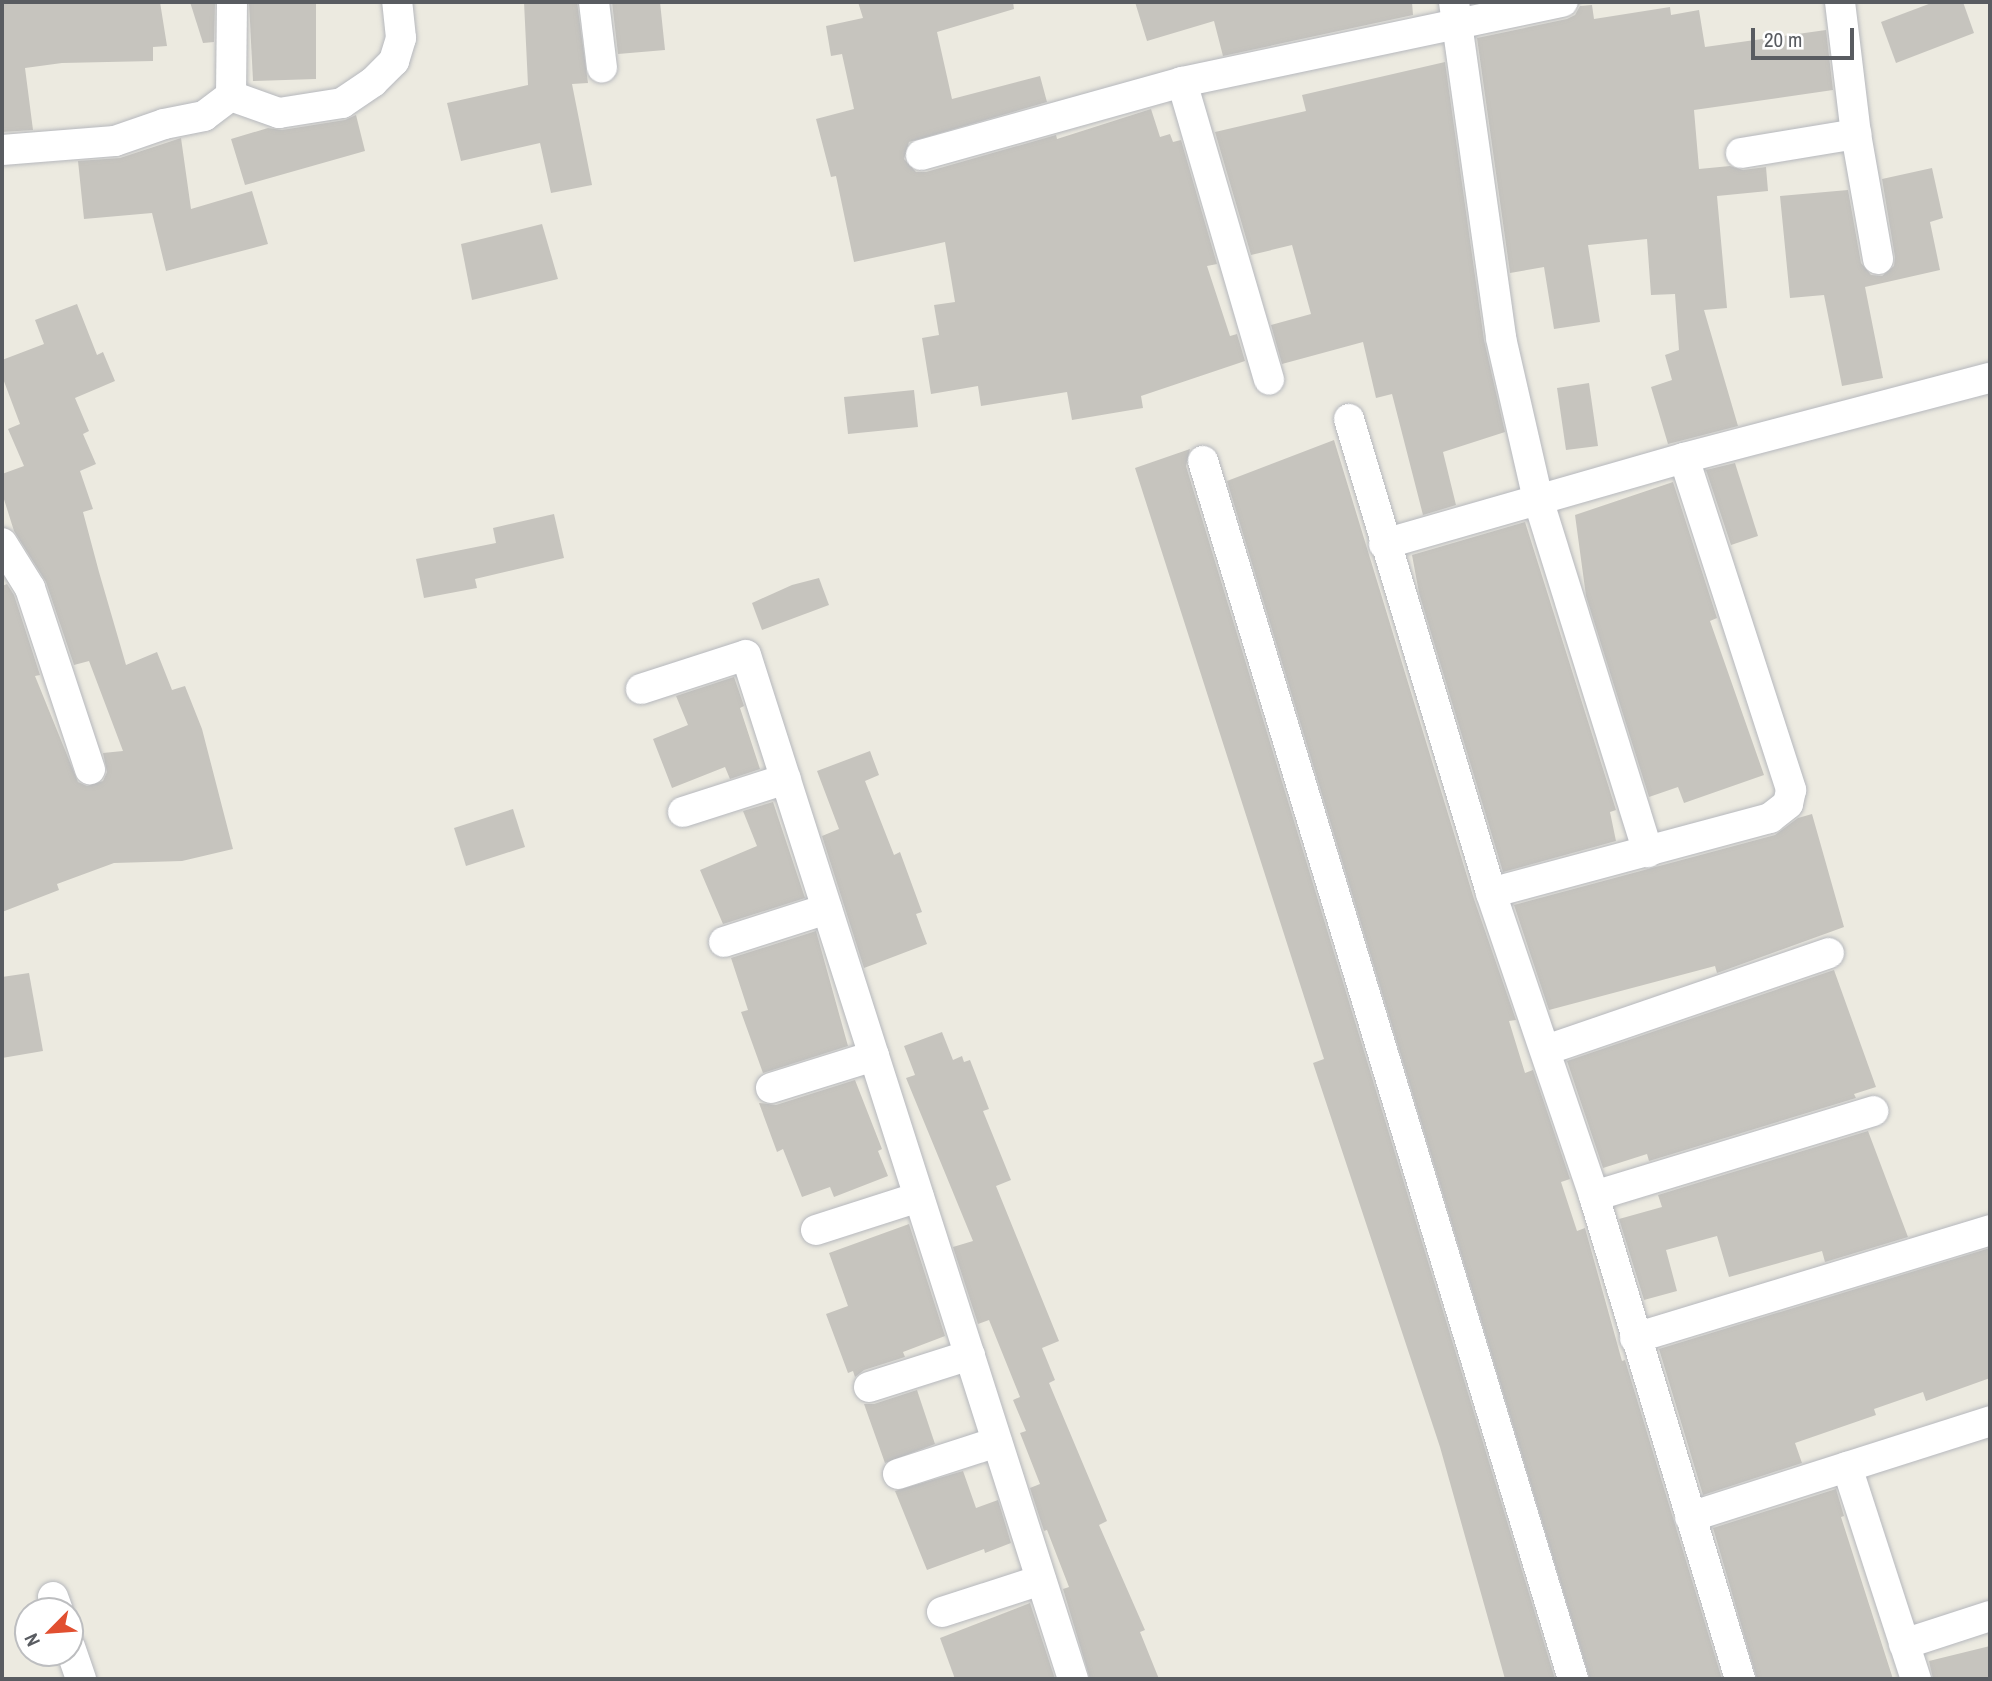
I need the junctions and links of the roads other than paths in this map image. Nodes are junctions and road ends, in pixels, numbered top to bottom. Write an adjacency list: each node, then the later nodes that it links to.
1 (232, 2): 9 (street)
2 (397, 2): 9 (street)
3 (594, 2): 7 (street)
4 (1563, 2): 6 (street)
5 (1840, 2): 10 (street)
6 (1457, 13): 8 (street); 20 (street)
7 (602, 68)
8 (1182, 82): 13 (street); 16 (street)
9 (231, 96): 11 (street)
10 (1856, 134): 12 (street); 14 (street)
11 (2, 150)
12 (1741, 153)
13 (921, 155)
14 (1878, 259)
15 (1990, 378): 18 (street)
16 (1269, 380)
17 (1349, 419): 22 (street)
18 (1684, 458): 20 (street); 27 (street)
19 (1203, 461): 53 (street)
20 (1538, 499): 22 (street); 27 (street)
21 (2, 542): 24 (street)
22 (1384, 544): 28 (street)
23 (641, 689): 25 (street)
24 (90, 769)
25 (786, 779): 26 (street); 29 (street)
26 (683, 812)
27 (1648, 852): 28 (street)
28 (1491, 893): 32 (street)
29 (827, 909): 30 (street); 33 (street)
30 (724, 942)
31 (1829, 953): 32 (street)
32 (1546, 1050): 36 (street)
33 (874, 1056): 34 (street); 37 (street)
34 (771, 1088)
35 (1873, 1111): 36 (street)
36 (1594, 1196): 40 (street)
37 (919, 1197): 38 (street); 41 (street)
38 (816, 1230)
39 (1990, 1230): 40 (street)
40 (1635, 1338): 47 (street)
41 (970, 1355): 42 (street); 44 (street)
42 (869, 1387)
43 (1990, 1421): 45 (street)
44 (998, 1442): 46 (street); 48 (street)
45 (1847, 1467): 47 (street); 51 (street)
46 (898, 1474)
47 (1689, 1517): 54 (street)
48 (1041, 1580): 49 (street); 52 (street)
49 (942, 1612)
50 (1990, 1616): 51 (street)
51 (1904, 1644): 55 (street)
52 (1073, 1679)
53 (1573, 1679)
54 (1740, 1679)
55 (1916, 1679)

